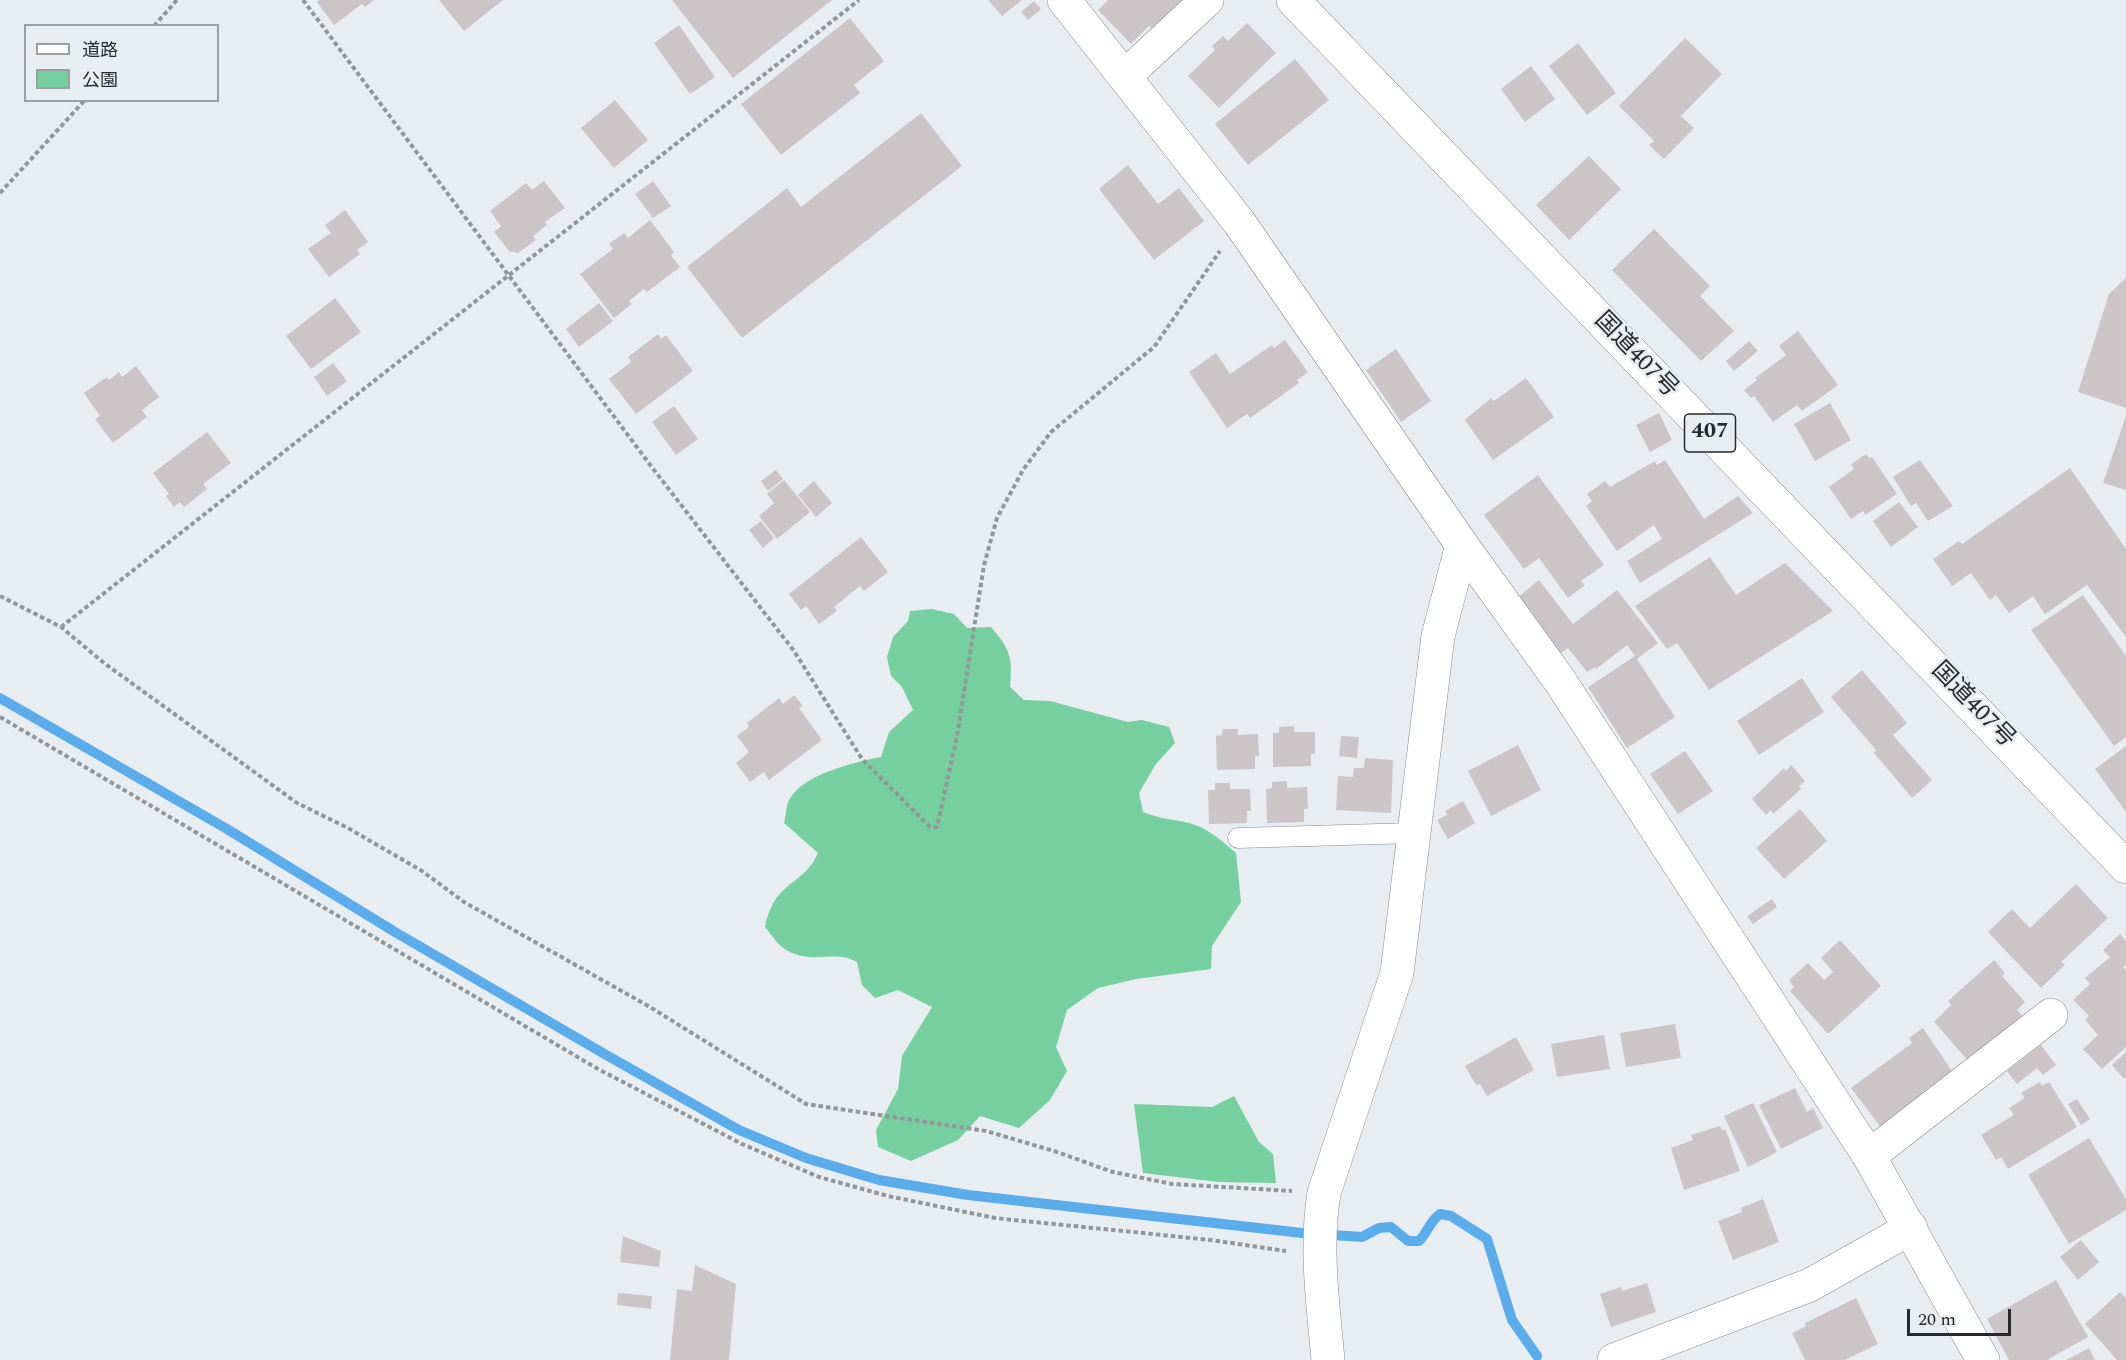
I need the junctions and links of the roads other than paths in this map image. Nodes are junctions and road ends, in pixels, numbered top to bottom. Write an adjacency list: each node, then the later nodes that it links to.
1 (1064, 0): 4 (main road)
2 (1207, 0): 4 (main road)
3 (1293, 0): 8 (main road, 国道407号 / 407)
4 (1126, 75): 5 (main road)
5 (1462, 545): 6 (main road); 10 (main road)
6 (1414, 833): 7 (lane); 12 (main road)
7 (1238, 838)
8 (2126, 867)
9 (2051, 1015): 10 (main road)
10 (1869, 1156): 11 (main road)
11 (1911, 1228): 13 (main road); 14 (main road)
12 (1328, 1360)
13 (1614, 1360)
14 (1983, 1360)

